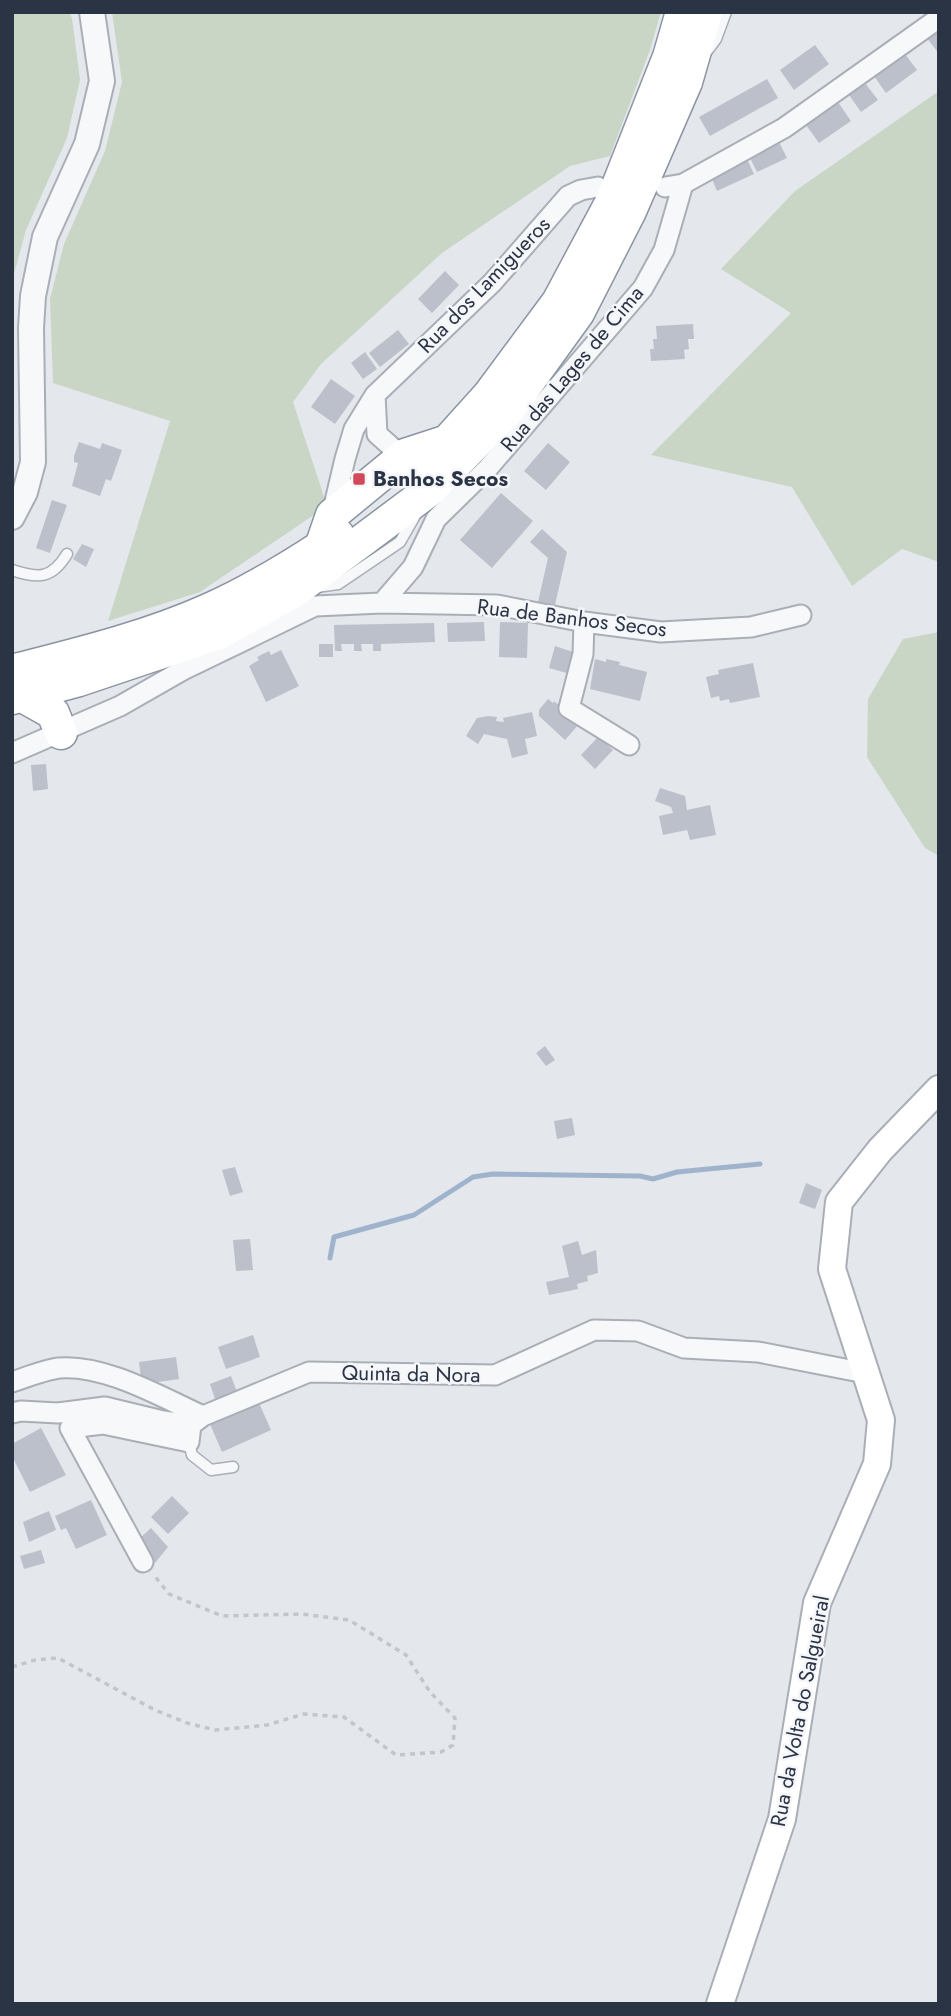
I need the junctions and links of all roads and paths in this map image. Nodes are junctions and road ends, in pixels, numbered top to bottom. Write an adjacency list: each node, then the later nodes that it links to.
1 (92, 12): 12 (street)
2 (682, 12): 9 (highway)
3 (706, 12): 6 (highway)
4 (726, 12): 6 (lane)
5 (939, 18): 16 (street, Rua das Lages de Cima)
6 (691, 66): 19 (highway)
7 (598, 187): 8 (street, Rua dos Lamigueros)
8 (375, 395): 10 (street); 11 (street, Rua dos Lamigueros)
9 (446, 441): 10 (highway); 13 (highway)
10 (405, 455): 11 (highway)
11 (332, 515): 13 (highway)
12 (12, 517)
13 (321, 547): 20 (highway)
14 (67, 554): 15 (lane)
15 (12, 570)
16 (382, 603): 18 (street, Rua de Banhos Secos); 21 (street, Rua de Banhos Secos)
17 (801, 615): 18 (street, Rua de Banhos Secos)
18 (584, 622): 22 (street)
19 (79, 680): 20 (highway); 21 (highway)
20 (15, 688): 21 (highway)
21 (69, 730): 23 (street, Rua de Banhos Secos)
22 (629, 745)
23 (12, 753)
24 (939, 1089): 25 (main road, Rua da Volta do Salgueiral)
25 (865, 1373): 28 (street, Quinta da Nora); 32 (main road, Rua da Volta do Salgueiral)
26 (12, 1382): 28 (street)
27 (12, 1413): 28 (street)
28 (194, 1428): 29 (lane); 30 (street)
29 (233, 1468)
30 (143, 1562): 31 (path)
31 (12, 1667)
32 (720, 2004)

